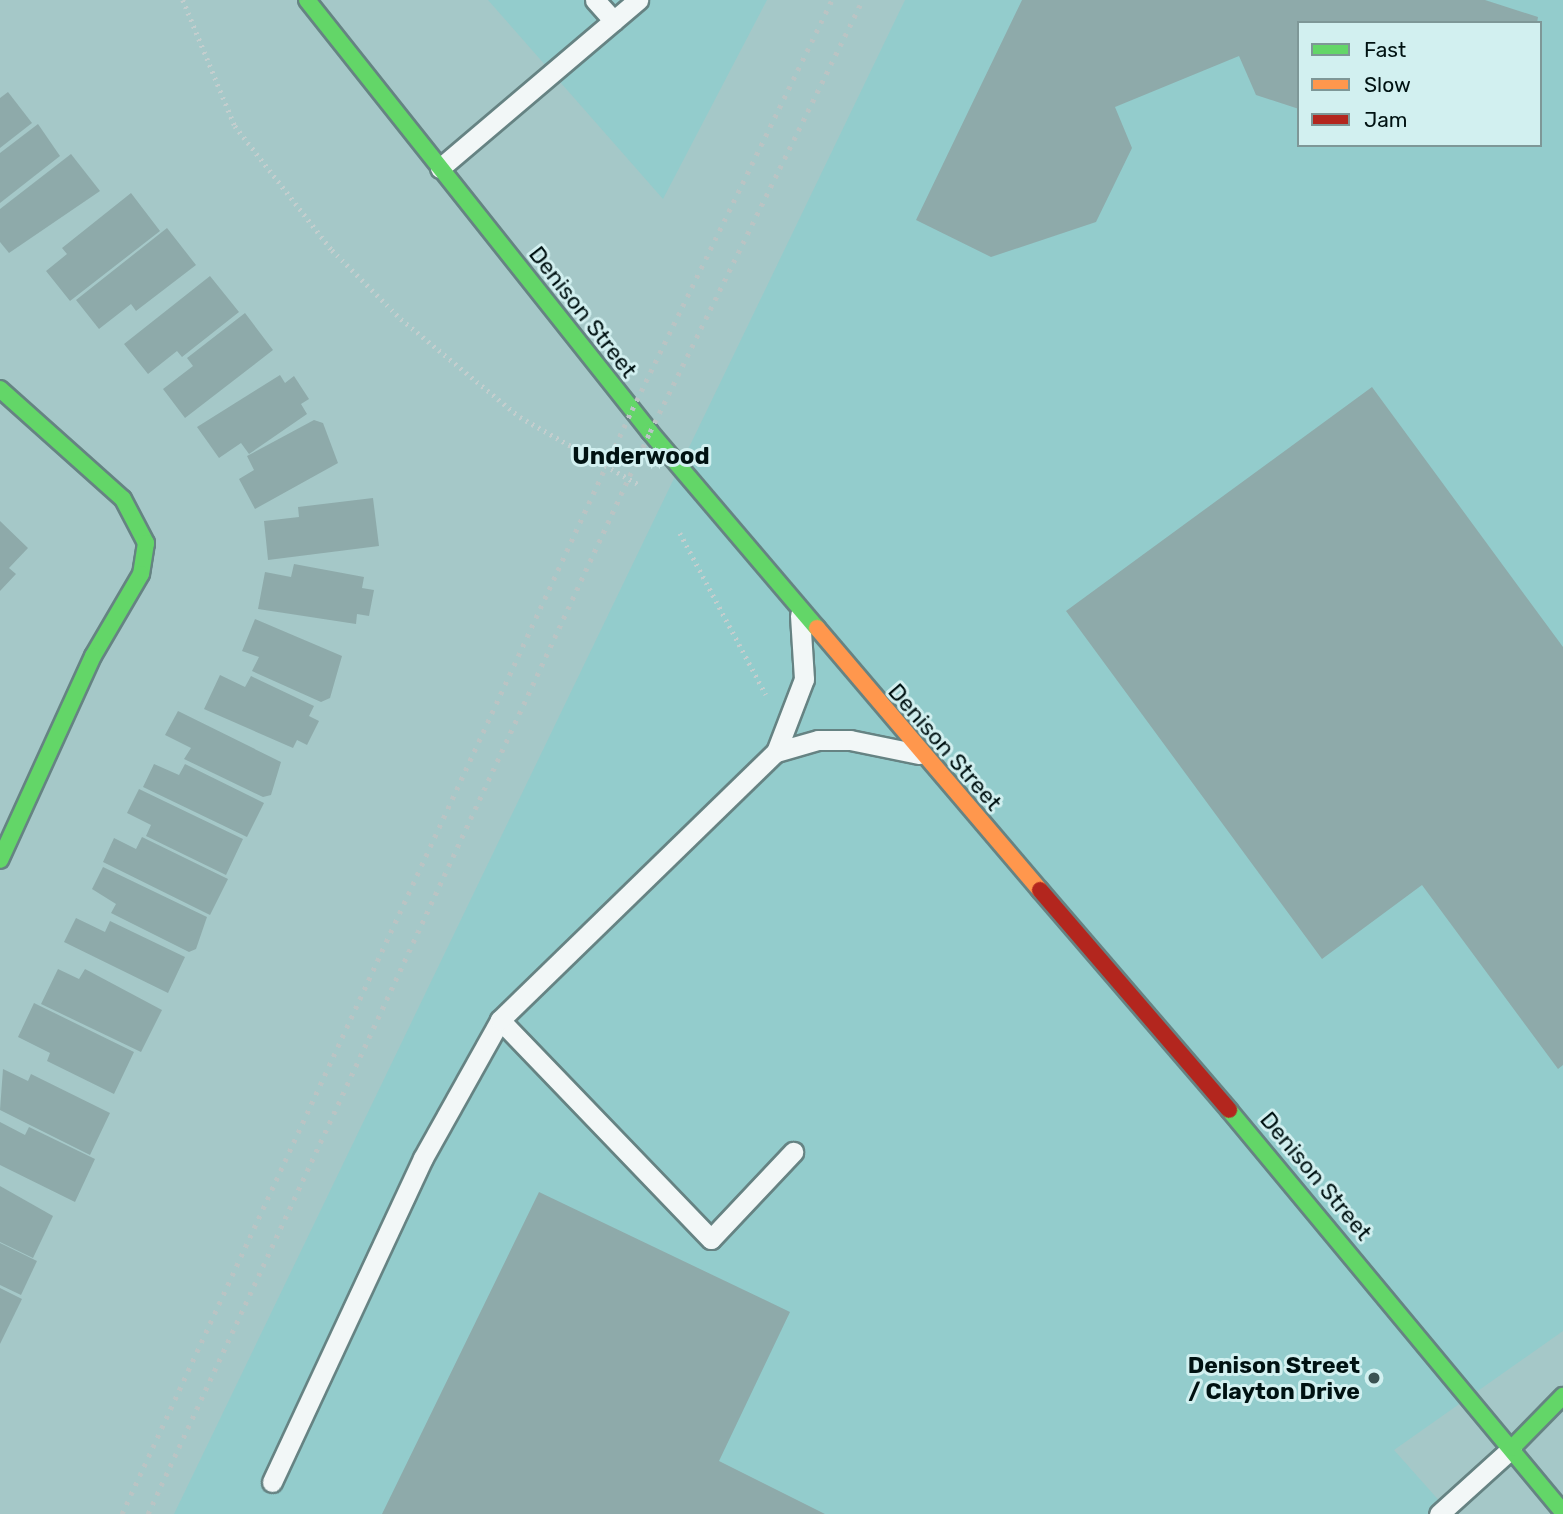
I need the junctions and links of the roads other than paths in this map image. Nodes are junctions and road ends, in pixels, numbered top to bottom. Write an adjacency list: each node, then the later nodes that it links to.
1 (307, 0): 5 (main road, Denison Street)
2 (595, 0): 4 (lane)
3 (638, 0): 4 (lane)
4 (614, 21): 5 (lane)
5 (440, 168): 7 (main road, Denison Street)
6 (0, 389): 10 (main road)
7 (800, 610): 8 (lane); 9 (main road, Denison Street)
8 (776, 752): 9 (lane); 11 (lane)
9 (920, 754): 14 (main road, Denison Street)
10 (0, 860)
11 (500, 1020): 12 (lane); 15 (lane)
12 (793, 1152)
13 (1563, 1396): 14 (main road)
14 (1512, 1448): 16 (main road, Denison Street); 17 (lane)
15 (272, 1482)
16 (1563, 1512)
17 (1439, 1514)

